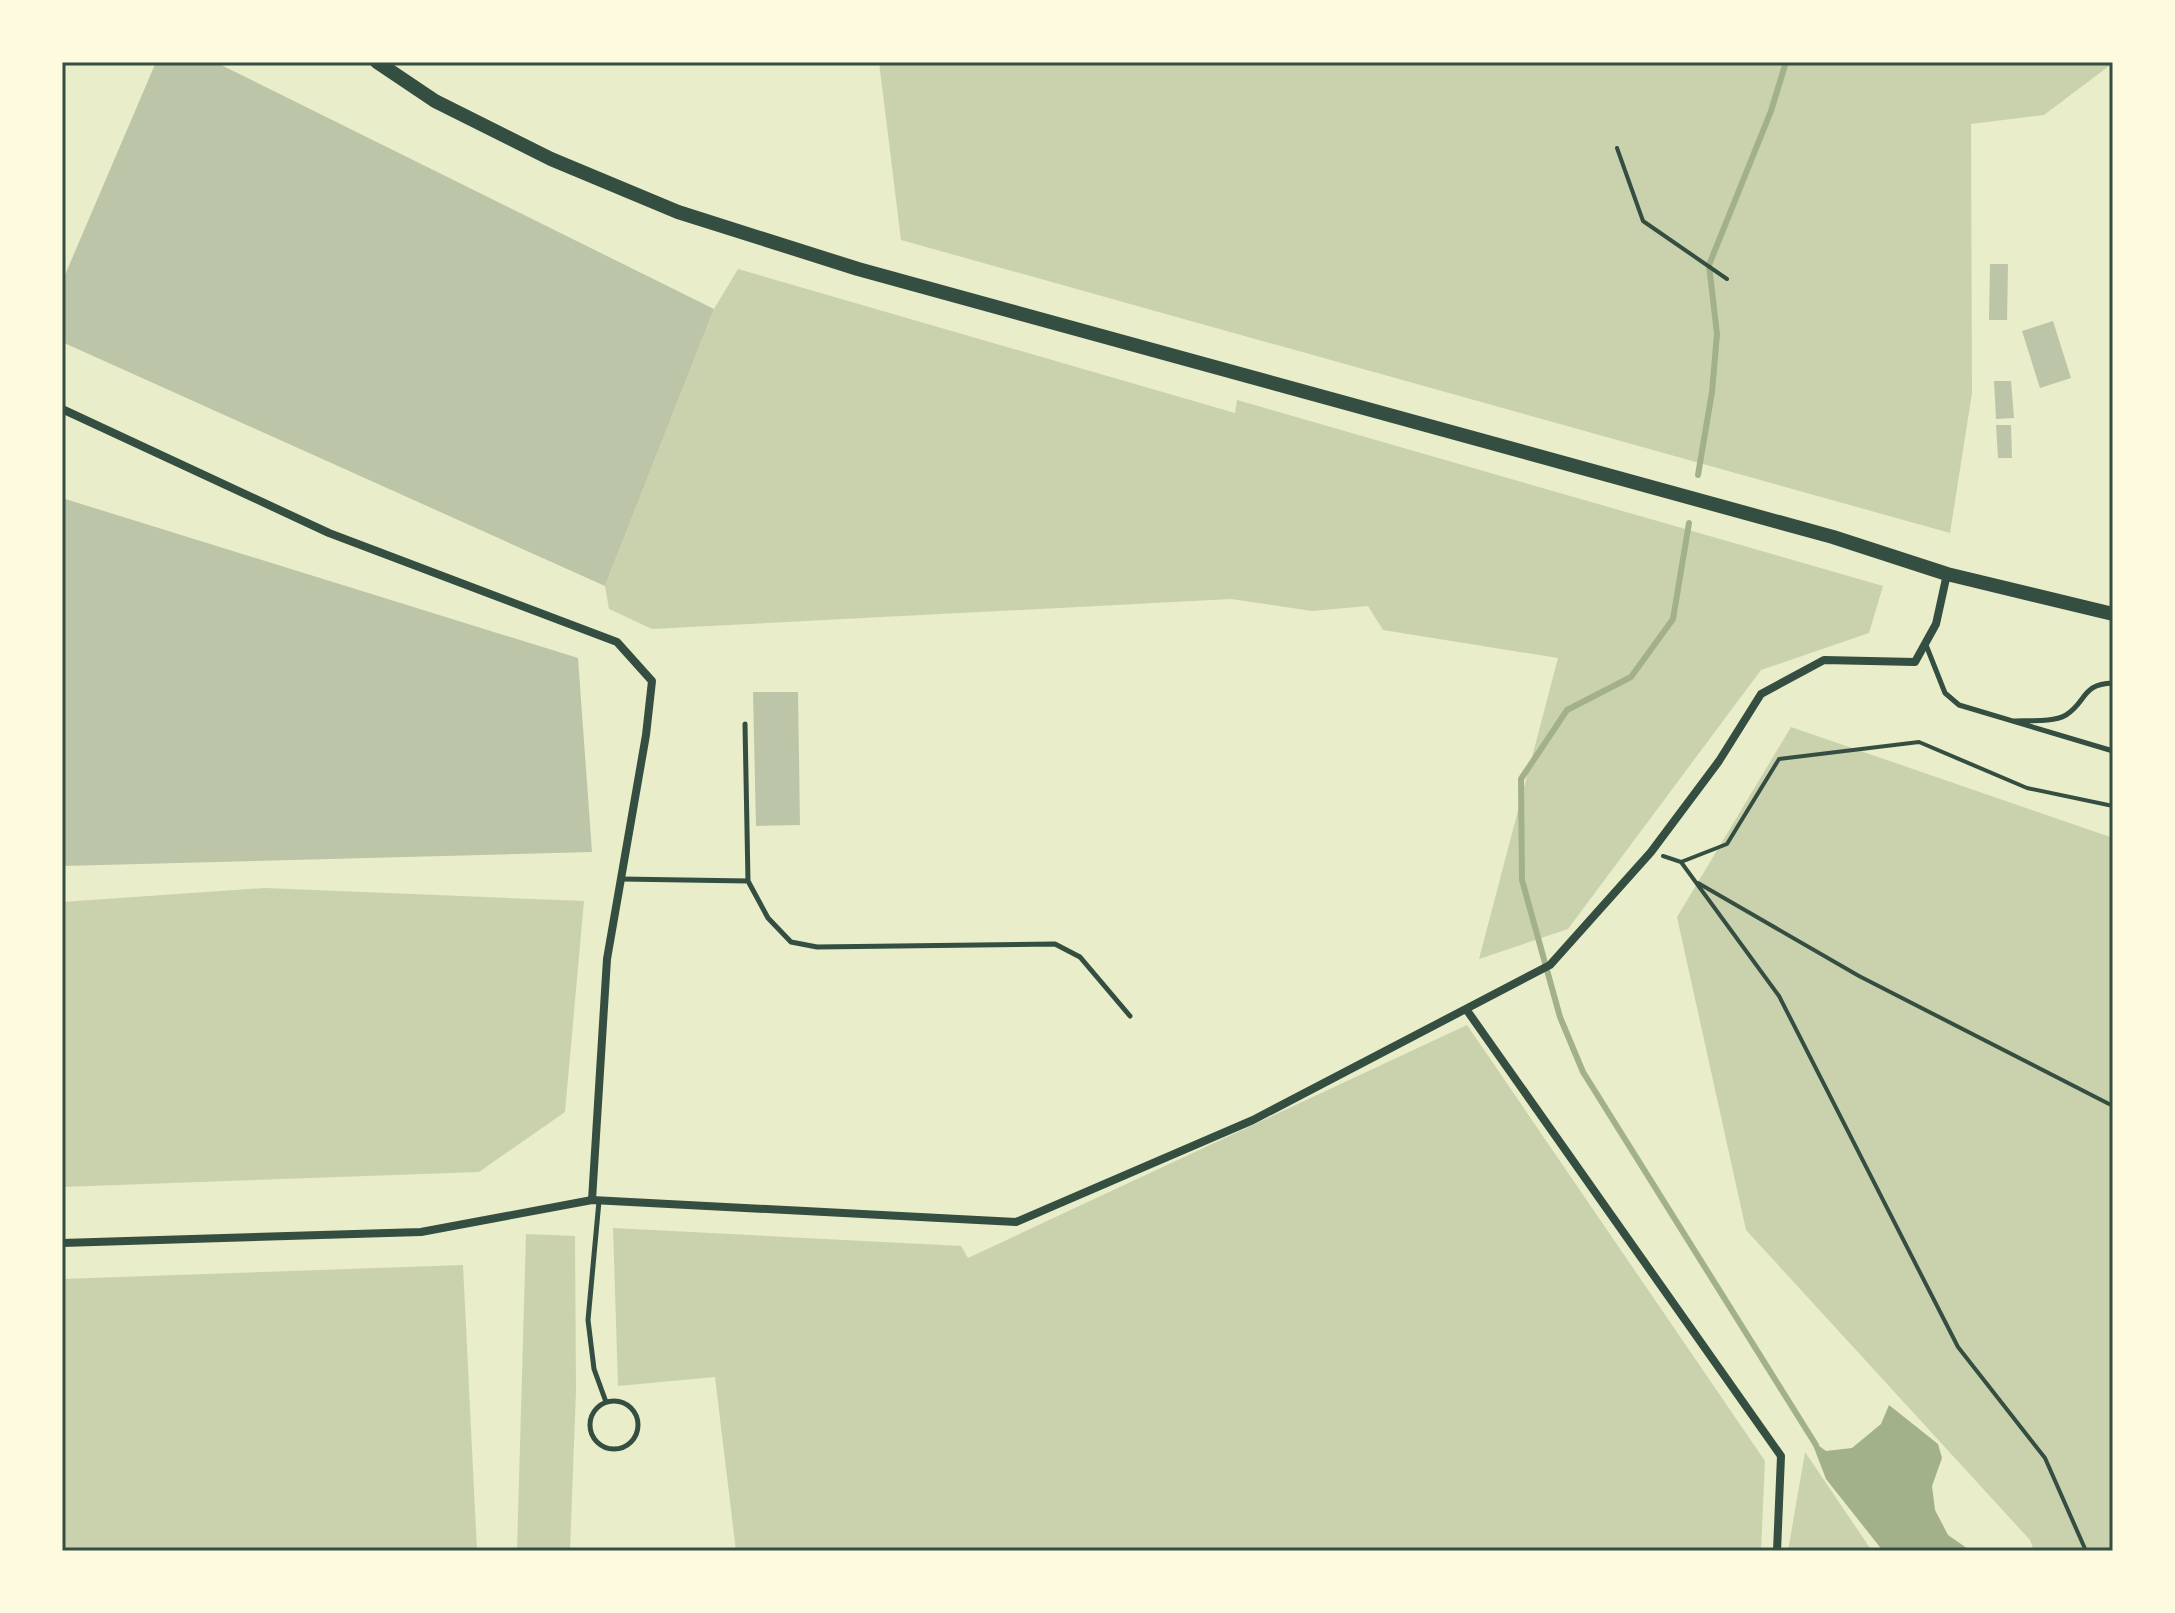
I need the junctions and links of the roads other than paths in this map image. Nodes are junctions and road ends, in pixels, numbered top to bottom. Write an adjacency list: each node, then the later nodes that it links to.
1 (377, 62): 3 (main road)
2 (62, 409): 10 (street)
3 (1947, 574): 4 (main road); 5 (street)
4 (2113, 614)
5 (1926, 643): 7 (lane); 12 (street)
6 (2113, 683): 7 (lane)
7 (2008, 722): 9 (lane)
8 (745, 724): 11 (lane)
9 (2113, 751)
10 (621, 879): 11 (lane); 14 (street)
11 (748, 881): 13 (lane)
12 (1466, 1009): 14 (street); 17 (street)
13 (1130, 1016)
14 (596, 1201): 15 (street); 16 (lane)
15 (62, 1243)
16 (606, 1402): 16 (lane)
17 (1777, 1551)

